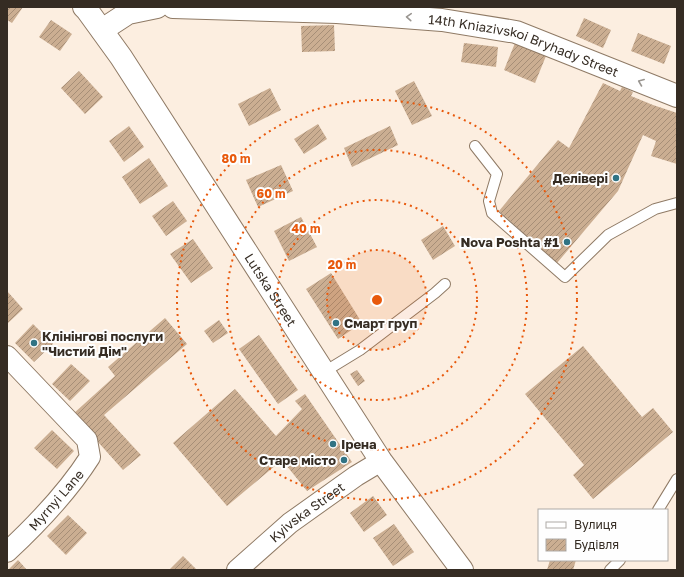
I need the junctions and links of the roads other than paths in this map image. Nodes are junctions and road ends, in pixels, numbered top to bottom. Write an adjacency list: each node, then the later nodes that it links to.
1 (84, 7): 4 (main road, Lutska Street)
2 (157, 7): 4 (main road)
3 (173, 7): 5 (main road, 14th Kniazivskoi Bryhady Street, one-way to 3)
4 (102, 30): 10 (main road, Lutska Street)
5 (677, 96)
6 (475, 146): 7 (lane)
7 (677, 203)
8 (445, 284): 10 (lane)
9 (7, 356): 14 (street, Myrnyi Lane)
10 (324, 372): 11 (main road, Lutska Street)
11 (381, 461): 16 (street, Kyivska Street); 17 (main road, Lutska Street)
12 (677, 479): 13 (lane)
13 (659, 509)
14 (7, 552)
15 (619, 561): 18 (lane)
16 (237, 570)
17 (462, 570)
18 (610, 570)

